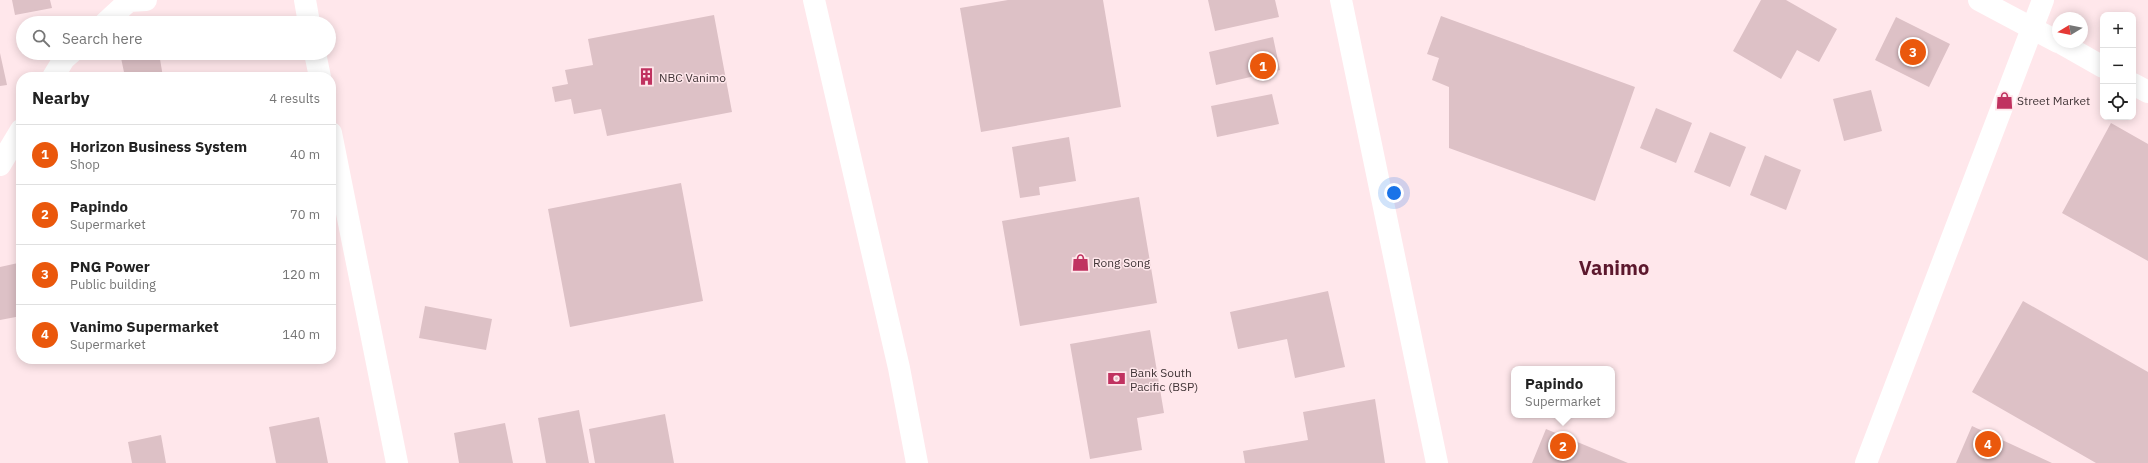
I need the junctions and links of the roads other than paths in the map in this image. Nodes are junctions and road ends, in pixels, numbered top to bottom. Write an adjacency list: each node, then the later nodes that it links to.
1 (146, 0): 7 (street)
2 (305, 0): 8 (street)
3 (814, 0): 23 (street)
4 (1341, 0): 24 (street)
5 (1979, 0): 9 (street)
6 (2043, 0): 9 (street)
7 (113, 16)
8 (308, 16)
9 (2032, 27): 10 (street); 25 (street)
10 (2052, 39)
11 (2069, 48): 14 (street)
12 (63, 60): 15 (street)
13 (316, 60): 16 (street)
14 (2100, 65)
15 (56, 72)
16 (319, 72)
17 (2136, 86): 18 (street)
18 (2148, 92)
19 (16, 138): 21 (street)
20 (336, 158): 22 (street)
21 (0, 165)
22 (397, 463)
23 (917, 463)
24 (1437, 463)
25 (1866, 463)

